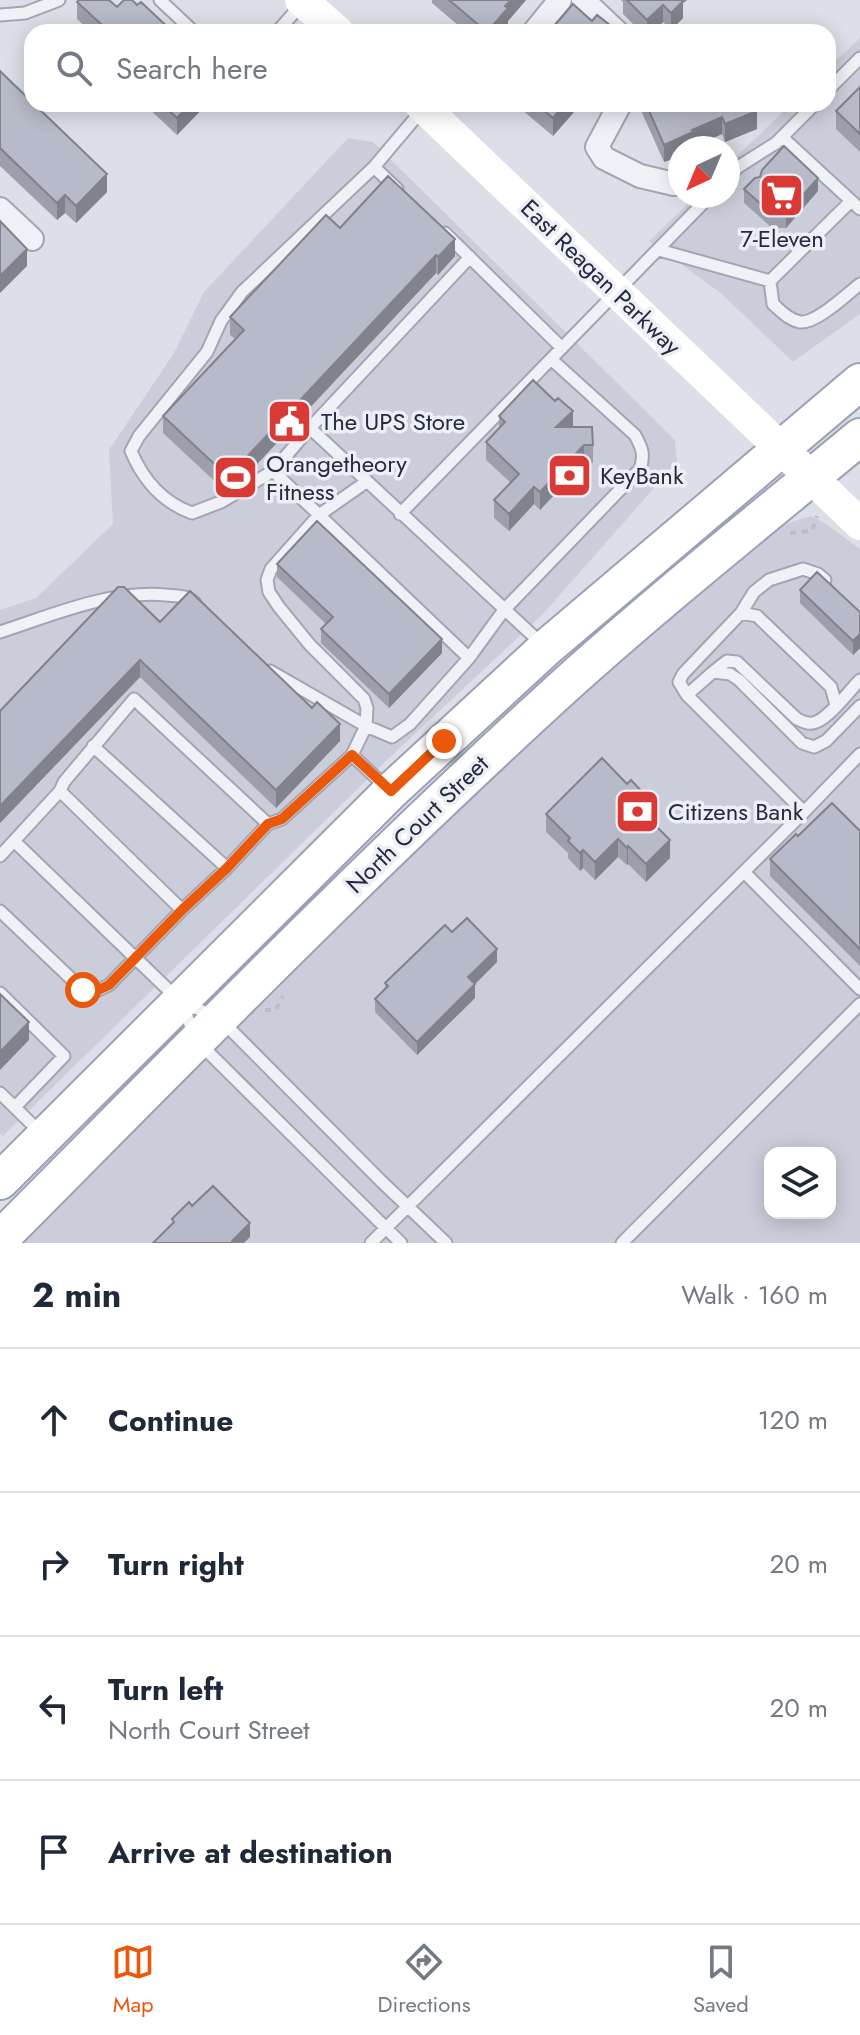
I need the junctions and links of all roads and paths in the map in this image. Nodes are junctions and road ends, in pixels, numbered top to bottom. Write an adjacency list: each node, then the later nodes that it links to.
1 (59, 0): 6 (lane)
2 (160, 0): 7 (lane)
3 (560, 0): 10 (street)
4 (583, 0): 11 (street)
5 (302, 1): 8 (lane); 9 (street)
6 (0, 15)
7 (186, 24)
8 (283, 24)
9 (329, 24)
10 (540, 24)
11 (608, 24)
12 (860, 58): 13 (lane)
13 (836, 82)
14 (417, 112): 20 (lane)
15 (428, 112): 32 (street, East Reagan Parkway)
16 (616, 112): 21 (street)
17 (807, 112): 18 (lane)
18 (782, 137): 19 (lane); 23 (lane)
19 (740, 166)
20 (374, 167): 22 (lane); 39 (lane)
21 (668, 183)
22 (406, 197)
23 (855, 205): 30 (lane)
24 (699, 208): 28 (lane)
25 (0, 209): 27 (street)
26 (438, 227): 29 (lane)
27 (32, 239)
28 (659, 250): 30 (lane); 32 (lane)
29 (470, 257): 33 (lane); 36 (lane)
30 (770, 281): 31 (lane)
31 (860, 284)
32 (616, 291): 33 (lane); 38 (street, East Reagan Parkway)
33 (562, 348): 34 (lane)
34 (551, 359): 42 (lane); 47 (lane)
35 (860, 382): 38 (main road, North Court Street)
36 (310, 428): 39 (lane); 41 (lane)
37 (860, 437): 40 (main road, North Court Street)
38 (782, 449): 40 (street, East Reagan Parkway); 50 (main road, North Court Street)
39 (273, 471): 43 (lane)
40 (811, 478): 44 (street, East Reagan Parkway); 77 (main road, North Court Street)
41 (366, 482): 42 (lane); 43 (lane)
42 (400, 514): 47 (lane)
43 (319, 515): 51 (lane); 58 (lane)
44 (860, 524)
45 (829, 584): 48 (lane)
46 (200, 607): 49 (lane)
47 (504, 610): 50 (lane); 51 (lane)
48 (741, 613): 55 (lane); 56 (lane)
49 (0, 632)
50 (546, 648): 63 (main road, North Court Street)
51 (469, 658): 58 (lane)
52 (265, 667): 58 (lane)
53 (713, 672): 55 (lane); 56 (lane); 57 (lane)
54 (860, 680): 56 (lane)
55 (687, 695): 64 (lane)
56 (836, 705)
57 (860, 706)
58 (366, 726): 61 (lane)
59 (93, 746): 62 (lane); 65 (lane); 68 (lane)
60 (860, 754): 64 (lane)
61 (352, 755): 63 (lane); 65 (lane)
62 (60, 791): 66 (lane); 70 (lane)
63 (391, 791): 75 (main road, North Court Street)
64 (804, 812): 69 (lane)
65 (268, 824): 68 (lane)
66 (14, 841): 67 (lane); 72 (lane)
67 (0, 856)
68 (227, 868): 70 (lane)
69 (744, 872): 73 (lane); 82 (lane)
70 (182, 910): 72 (lane)
71 (0, 911): 72 (lane)
72 (137, 958): 75 (lane)
73 (860, 989)
74 (0, 993): 79 (lane)
75 (181, 1002): 77 (lane); 77 (lane); 80 (main road, North Court Street)
76 (860, 1004): 88 (lane)
77 (208, 1029): 82 (lane); 83 (lane); 84 (main road, North Court Street)
78 (0, 1093): 79 (lane)
79 (15, 1107): 80 (lane)
80 (44, 1136): 81 (main road, North Court Street)
81 (0, 1181)
82 (408, 1207): 83 (lane); 87 (lane)
83 (386, 1228): 85 (lane); 86 (lane)
84 (0, 1239)
85 (371, 1243)
86 (401, 1243)
87 (446, 1243)
88 (622, 1243)

